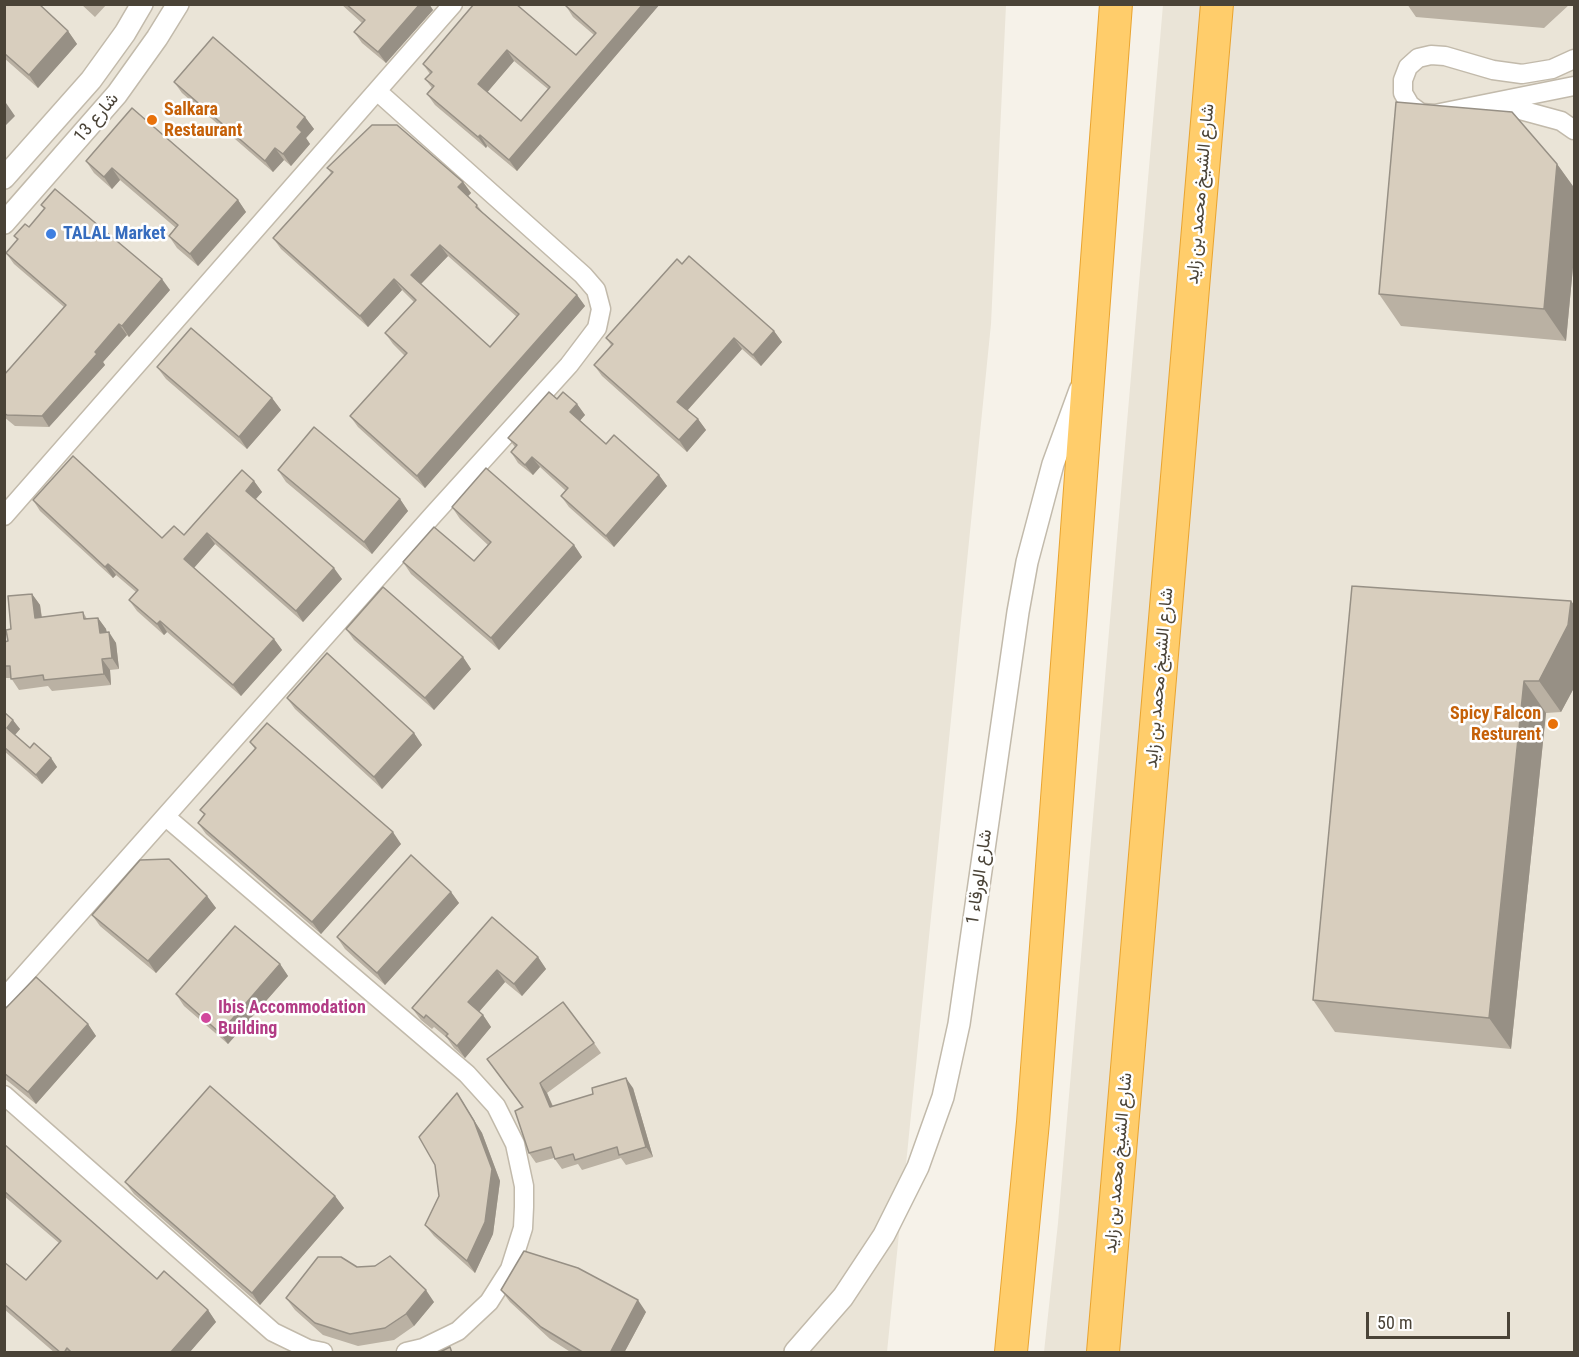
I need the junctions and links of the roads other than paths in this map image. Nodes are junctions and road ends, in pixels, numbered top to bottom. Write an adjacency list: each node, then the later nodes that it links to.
1 (142, 4): 11 (street, شارع 13)
2 (178, 4): 12 (street, شارع 13)
3 (453, 4): 8 (street)
4 (1116, 4): 13 (highway)
5 (1217, 4): 22 (highway, شارع الشيخ محمد بن زايد)
6 (1575, 59): 9 (street)
7 (1575, 86): 9 (street)
8 (377, 91): 14 (street); 15 (street)
9 (1495, 103): 10 (street)
10 (1575, 130)
11 (4, 178)
12 (4, 223)
13 (1088, 370): 20 (street, شارع الورقاء 1); 21 (highway)
14 (7, 507)
15 (166, 817): 16 (street); 19 (street)
16 (4, 998)
17 (4, 1095): 18 (street)
18 (323, 1353)
19 (406, 1353)
20 (795, 1353)
21 (1011, 1353)
22 (1103, 1353)

